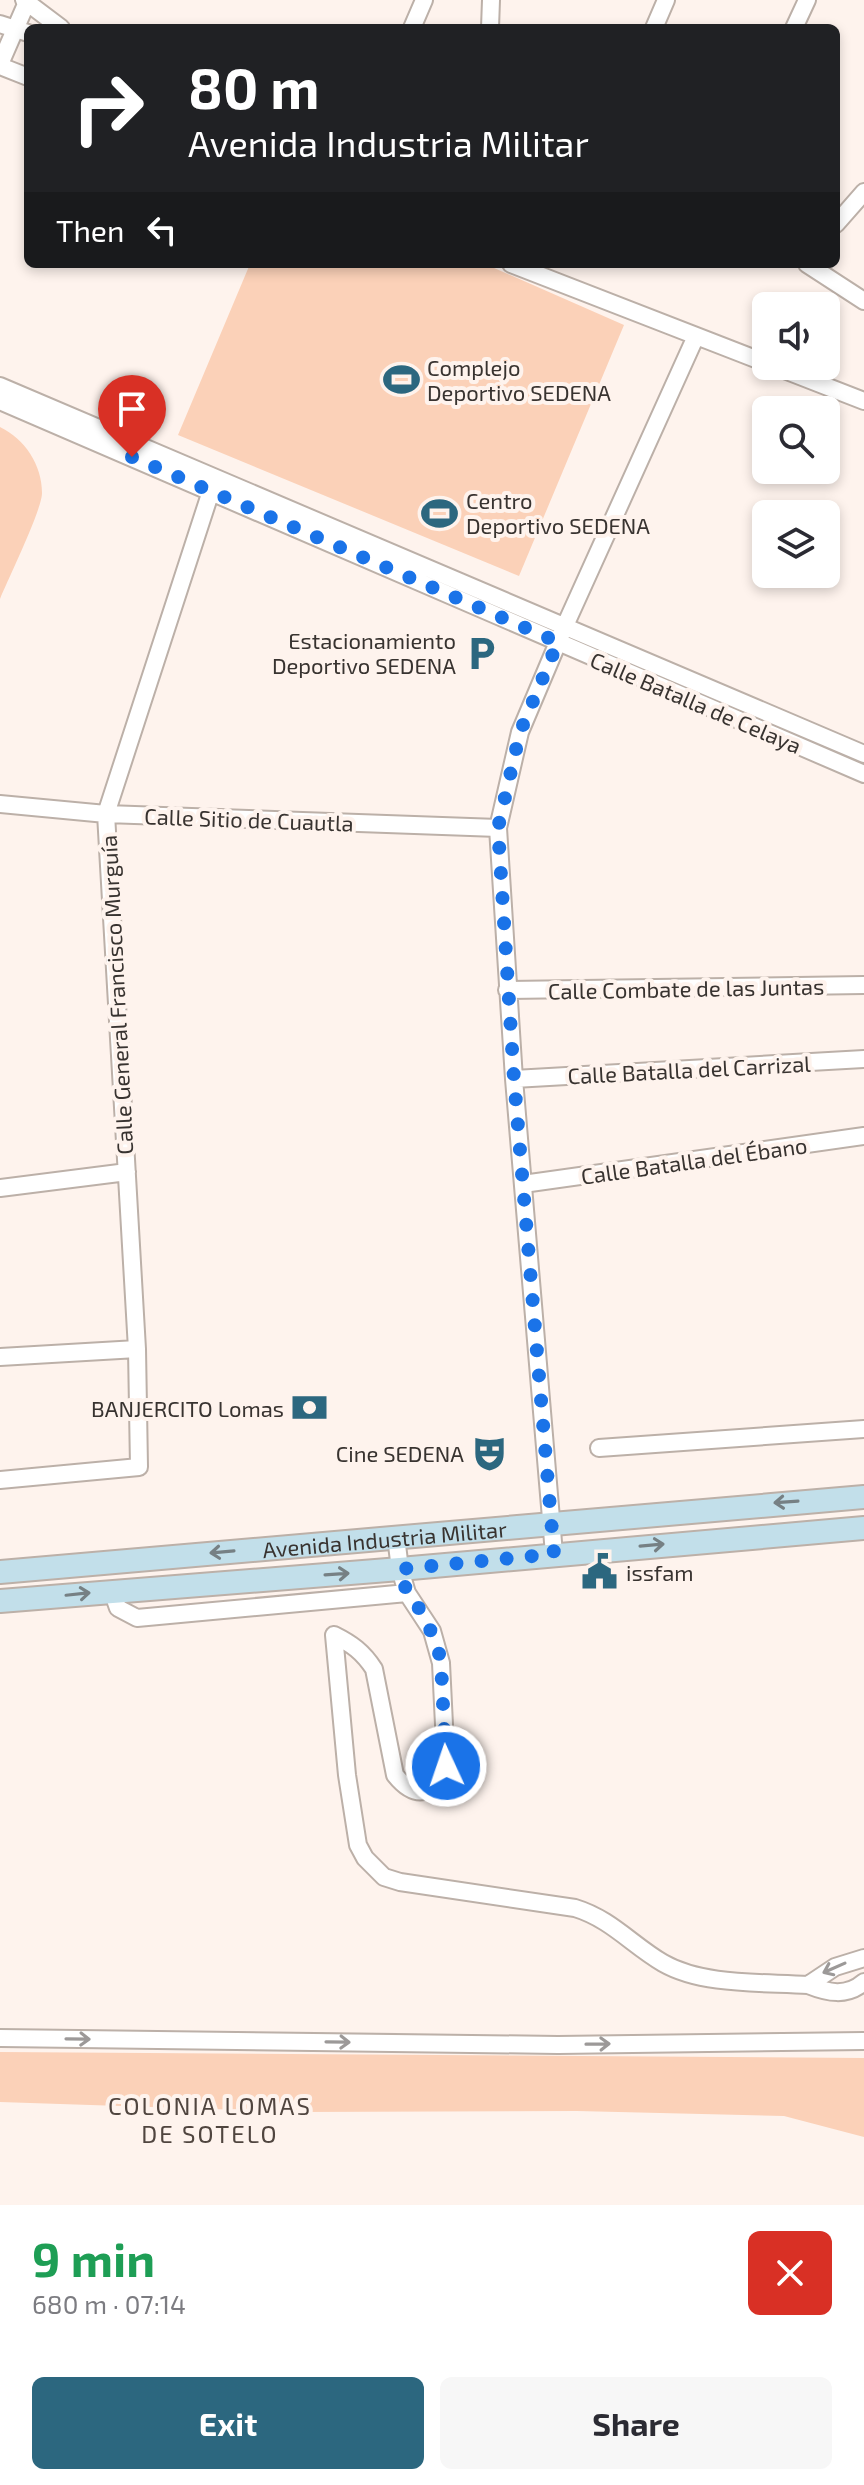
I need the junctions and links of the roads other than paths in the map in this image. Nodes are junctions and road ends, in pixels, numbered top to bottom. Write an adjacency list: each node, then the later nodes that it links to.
1 (424, 0): 7 (street)
2 (491, 0): 8 (street)
3 (666, 0): 9 (street)
4 (807, 0): 10 (street)
5 (26, 1): 6 (street); 11 (street)
6 (56, 24)
7 (414, 24)
8 (490, 24)
9 (656, 24)
10 (796, 24)
11 (14, 29): 12 (street)
12 (0, 65): 13 (street)
13 (24, 75)
14 (864, 192): 15 (street)
15 (840, 219)
16 (521, 268): 19 (street)
17 (813, 268): 18 (street)
18 (864, 301)
19 (696, 336): 20 (street); 26 (street)
20 (752, 358)
21 (810, 380): 24 (street)
22 (0, 386): 26 (street, Calle Batalla de Celaya)
23 (0, 401): 25 (street, Calle Batalla de Celaya)
24 (864, 401)
25 (211, 491): 26 (street, Calle Batalla de Celaya); 30 (street, Calle General Francisco Murguía)
26 (561, 635): 27 (street, Calle Batalla de Celaya); 28 (street, Calle Batalla de Celaya); 31 (street)
27 (864, 754)
28 (864, 774)
29 (0, 804): 30 (street, Calle Sitio de Cuautla)
30 (106, 814): 31 (street, Calle Sitio de Cuautla); 37 (street, Calle General Francisco Murguía)
31 (498, 828): 33 (street)
32 (864, 985): 33 (street, Calle Combate de las Juntas)
33 (507, 990): 35 (street)
34 (864, 1059): 35 (street, Calle Batalla del Carrizal)
35 (514, 1079): 38 (street)
36 (864, 1136): 38 (street, Calle Batalla del Ébano)
37 (127, 1172): 39 (street); 40 (street, Calle General Francisco Murguía)
38 (523, 1184): 46 (street)
39 (0, 1188)
40 (137, 1349): 41 (street); 44 (street, Calle General Francisco Murguía)
41 (0, 1357)
42 (864, 1429): 43 (street)
43 (599, 1448)
44 (0, 1480)
45 (864, 1497): 46 (main road, Avenida Industria Militar, one-way to 46)
46 (551, 1524): 48 (main road, Avenida Industria Militar); 49 (street)
47 (864, 1528): 49 (main road, Avenida Industria Militar, one-way to 47)
48 (396, 1537): 50 (street); 51 (main road, Avenida Industria Militar, one-way to 51)
49 (554, 1554): 50 (main road, Avenida Industria Militar)
50 (400, 1569): 52 (main road, Avenida Industria Militar, one-way to 50); 53 (street)
51 (0, 1572)
52 (112, 1591): 53 (street); 54 (main road, Avenida Industria Militar, one-way to 52)
53 (407, 1593): 57 (street)
54 (0, 1601)
55 (864, 1958): 57 (street, one-way to 57)
56 (864, 1982): 57 (street)
57 (808, 1985)
58 (0, 2038): 59 (street, one-way to 59)
59 (864, 2041)

